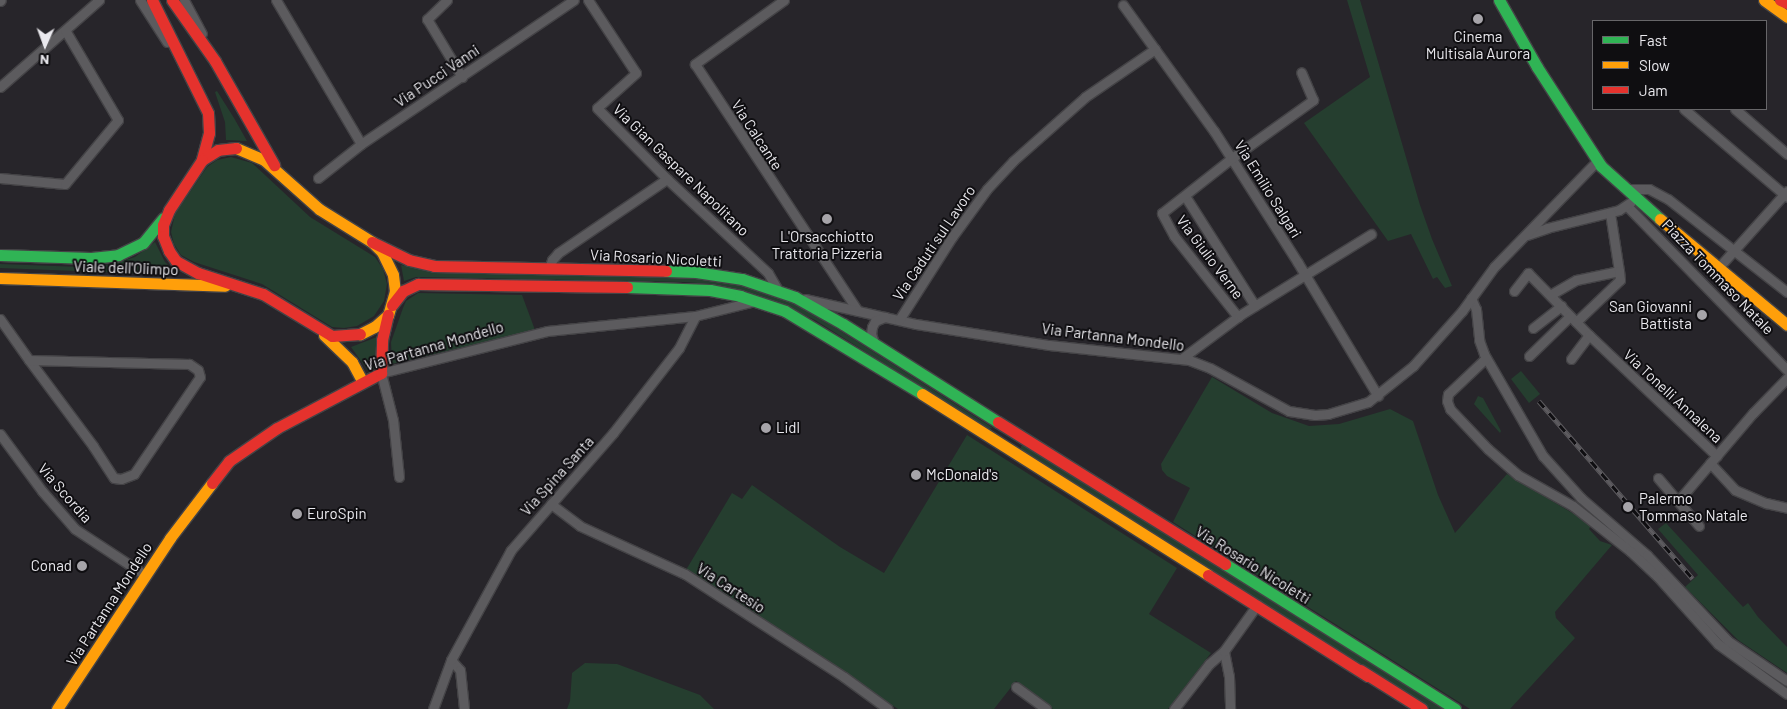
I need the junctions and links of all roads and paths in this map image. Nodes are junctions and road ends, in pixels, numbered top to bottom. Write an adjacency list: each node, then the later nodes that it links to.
1 (99, 0): 17 (street)
2 (140, 0): 21 (street)
3 (152, 0): 21 (main road)
4 (172, 0): 19 (main road)
5 (184, 0): 19 (street)
6 (276, 0): 26 (street)
7 (447, 0): 22 (street)
8 (574, 0): 22 (street, Via Pucci Vanni)
9 (588, 0): 34 (street, Via Gian Gaspare Napolitano)
10 (784, 0): 62 (street, Via Calcante)
11 (1499, 0): 30 (main road, Piazza Tommaso Natale)
12 (1764, 0): 16 (main road)
13 (1780, 0): 14 (main road)
14 (1787, 3)
15 (1123, 5): 18 (street, Via Emilio Salgari)
16 (1787, 17)
17 (65, 30): 23 (street); 32 (street)
18 (1155, 49): 28 (street, Via Emilio Salgari); 69 (street, Via Caduti sul Lavoro)
19 (215, 61): 31 (main road)
20 (1300, 72): 28 (street)
21 (188, 73): 29 (main road)
22 (462, 77): 26 (street, Via Pucci Vanni)
23 (0, 86)
24 (1685, 110): 36 (street)
25 (1736, 110): 27 (street)
26 (361, 144): 33 (street, Via Pucci Vanni)
27 (1787, 154)
28 (1232, 158): 37 (street); 49 (street, Via Emilio Salgari)
29 (202, 160): 31 (main road, Via Rosario Nicoletti); 39 (main road)
30 (1598, 160): 35 (main road, Piazza Tommaso Natale); 42 (street, Via Partanna Mondello)
31 (281, 175): 43 (main road, Via Rosario Nicoletti)
32 (0, 178)
33 (318, 178)
34 (667, 179): 47 (street); 52 (street, Via Gian Gaspare Napolitano)
35 (1626, 189): 38 (main road, Piazza Tommaso Natale); 44 (street, Piazza Tommaso Natale)
36 (1786, 194): 44 (street)
37 (1184, 196): 59 (street); 66 (street, Via Giulio Verne)
38 (1631, 202): 40 (street); 46 (main road, Piazza Tommaso Natale); 81 (street, Piazza Tommaso Natale)
39 (169, 210): 45 (main road, Viale dell'Olimpo); 51 (main road)
40 (1610, 213): 42 (street); 48 (street)
41 (1371, 234): 49 (street)
42 (1525, 236): 57 (street, Via Partanna Mondello)
43 (372, 242): 47 (main road, Via Rosario Nicoletti); 61 (main road)
44 (1734, 251): 46 (street); 54 (street, Piazza Tommaso Natale)
45 (0, 254)
46 (1719, 267): 70 (main road, Piazza Tommaso Natale)
47 (549, 268): 52 (main road, Via Rosario Nicoletti)
48 (1619, 271): 55 (street); 68 (street)
49 (1305, 274): 59 (street); 85 (street, Via Emilio Salgari)
50 (0, 278): 51 (main road, Viale dell'Olimpo)
51 (252, 289): 73 (main road)
52 (778, 290): 56 (main road, Via Rosario Nicoletti)
53 (1514, 291): 55 (street, Via Tonelli Annalena)
54 (1787, 292)
55 (1550, 295): 60 (street, Via Tonelli Annalena)
56 (795, 297): 62 (street, Via Partanna Mondello); 75 (main road, Via Rosario Nicoletti)
57 (1471, 298): 63 (street, Via Partanna Mondello); 71 (street)
58 (758, 301): 61 (main road, Via Rosario Nicoletti); 64 (street, Via Partanna Mondello); 87 (main road, Via Rosario Nicoletti)
59 (1255, 306): 66 (street)
60 (1560, 306): 68 (street, Via Tonelli Annalena); 72 (street)
61 (390, 310): 73 (main road, Via Rosario Nicoletti); 82 (main road)
62 (858, 311): 65 (street, Via Partanna Mondello)
63 (1462, 311): 71 (street); 85 (street, Via Partanna Mondello)
64 (695, 316): 82 (street, Via Partanna Mondello); 95 (street, Via Spina Santa)
65 (886, 317): 69 (street, Via Partanna Mondello); 75 (street)
66 (1238, 317): 78 (street)
67 (0, 319): 80 (street)
68 (1573, 319): 74 (street, Via Tonelli Annalena); 76 (street)
69 (899, 320): 78 (street, Via Partanna Mondello)
70 (1787, 325)
71 (1476, 326): 77 (street)
72 (1533, 328)
73 (321, 331): 84 (main road)
74 (1589, 335): 79 (street); 90 (street, Via Tonelli Annalena)
75 (874, 344): 86 (main road, Via Rosario Nicoletti)
76 (1529, 356)
77 (1486, 358): 103 (street); 105 (street)
78 (1181, 359): 85 (street, Via Partanna Mondello)
79 (1571, 359)
80 (29, 360): 80 (street)
81 (1787, 370)
82 (381, 374): 84 (main road, Via Partanna Mondello); 92 (street)
83 (1787, 378): 90 (street)
84 (362, 381): 98 (main road, Via Partanna Mondello)
85 (1378, 396)
86 (996, 420): 87 (main road); 89 (main road, Via Rosario Nicoletti)
87 (982, 432): 91 (main road, Via Rosario Nicoletti)
88 (0, 434): 98 (street, Via Scordia)
89 (1036, 446): 91 (main road); 115 (main road, Via Rosario Nicoletti)
90 (1714, 459): 94 (street); 96 (street, Via Tonelli Annalena)
91 (1028, 461): 99 (main road, Via Rosario Nicoletti)
92 (399, 477)
93 (1658, 478): 94 (street)
94 (1678, 501): 97 (street)
95 (551, 504): 101 (street, Via Spina Santa); 109 (street, Via Cartesio)
96 (1787, 508)
97 (1699, 526)
98 (145, 575): 106 (main road, Via Partanna Mondello)
99 (1257, 605): 100 (street); 102 (main road, Via Rosario Nicoletti)
100 (1224, 650): 111 (street); 112 (street)
101 (451, 660): 107 (street, Via Spina Santa); 108 (street)
102 (1360, 670): 113 (main road, Via Rosario Nicoletti); 114 (main road)
103 (1787, 681)
104 (1016, 687): 110 (street)
105 (1787, 694)
106 (57, 709)
107 (433, 709)
108 (464, 709)
109 (888, 709)
110 (1046, 709)
111 (1174, 709)
112 (1230, 709)
113 (1414, 709)
114 (1422, 709)
115 (1456, 709)

